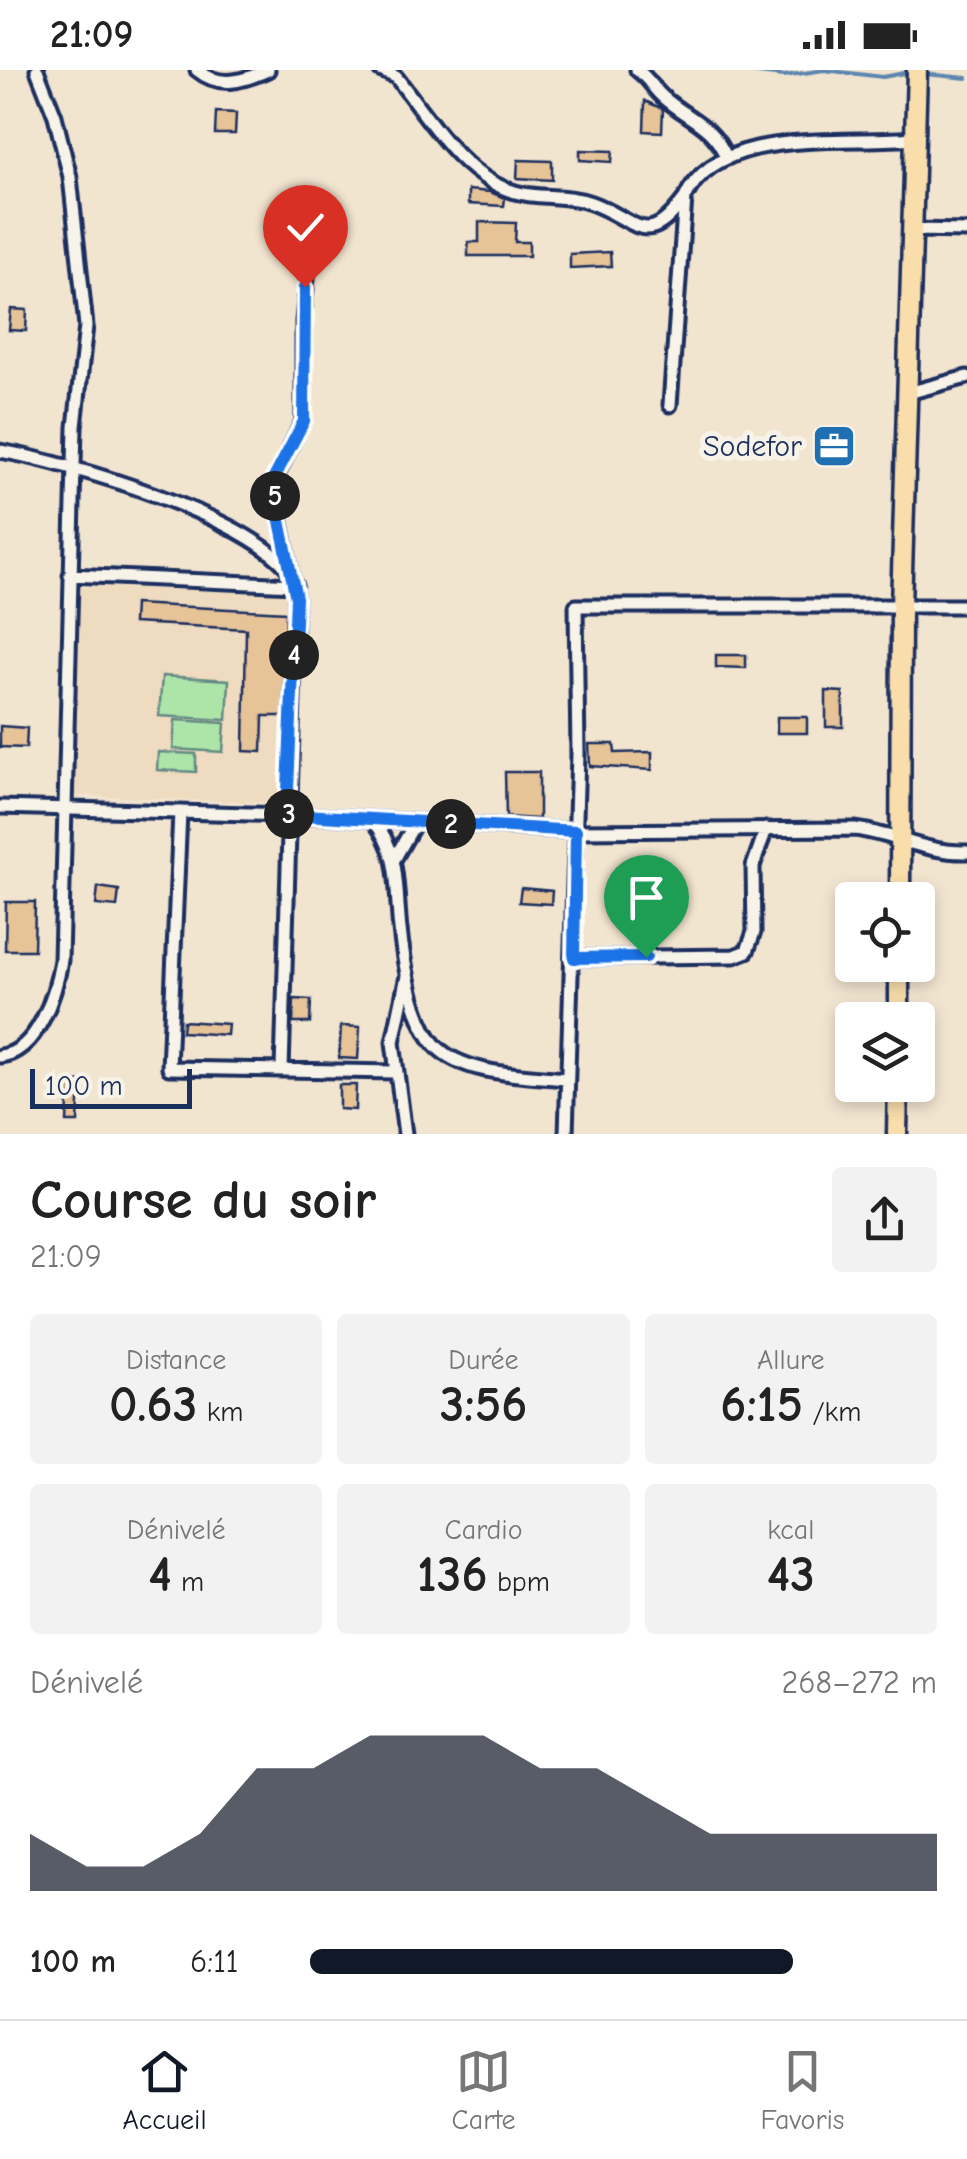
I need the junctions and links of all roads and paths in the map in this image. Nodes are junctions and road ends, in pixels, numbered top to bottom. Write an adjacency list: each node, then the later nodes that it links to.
1 (37, 70): 17 (street)
2 (196, 70): 3 (street)
3 (268, 70)
4 (380, 70): 9 (street)
5 (637, 70): 8 (street)
6 (917, 70): 7 (main road)
7 (913, 138): 8 (street); 10 (main road)
8 (726, 156): 9 (street)
9 (686, 198): 15 (street)
10 (912, 230): 11 (street); 14 (main road)
11 (967, 232)
12 (308, 268): 19 (street)
13 (967, 378): 14 (street)
14 (908, 393): 20 (main road)
15 (670, 404)
16 (0, 451): 17 (street)
17 (74, 465): 18 (street); 19 (street)
18 (70, 575): 19 (street); 23 (street)
19 (293, 579): 25 (street)
20 (900, 606): 21 (street); 29 (street); 30 (main road)
21 (967, 606)
22 (0, 807): 23 (street)
23 (63, 809): 24 (street); 36 (street)
24 (180, 812): 25 (street); 37 (street)
25 (287, 814): 26 (street); 37 (street)
26 (373, 820): 27 (street); 32 (street)
27 (414, 822): 29 (street); 32 (street)
28 (766, 829): 29 (street); 30 (street); 34 (street)
29 (576, 831): 34 (street)
30 (901, 844): 31 (street); 33 (main road)
31 (967, 852)
32 (395, 858): 35 (street)
33 (900, 882)
34 (574, 958): 39 (street)
35 (408, 972): 38 (street); 39 (street)
36 (0, 1056)
37 (282, 1070): 38 (street)
38 (394, 1072): 41 (street)
39 (566, 1079): 42 (street)
40 (898, 1102): 43 (main road)
41 (406, 1134)
42 (566, 1134)
43 (897, 1134)

